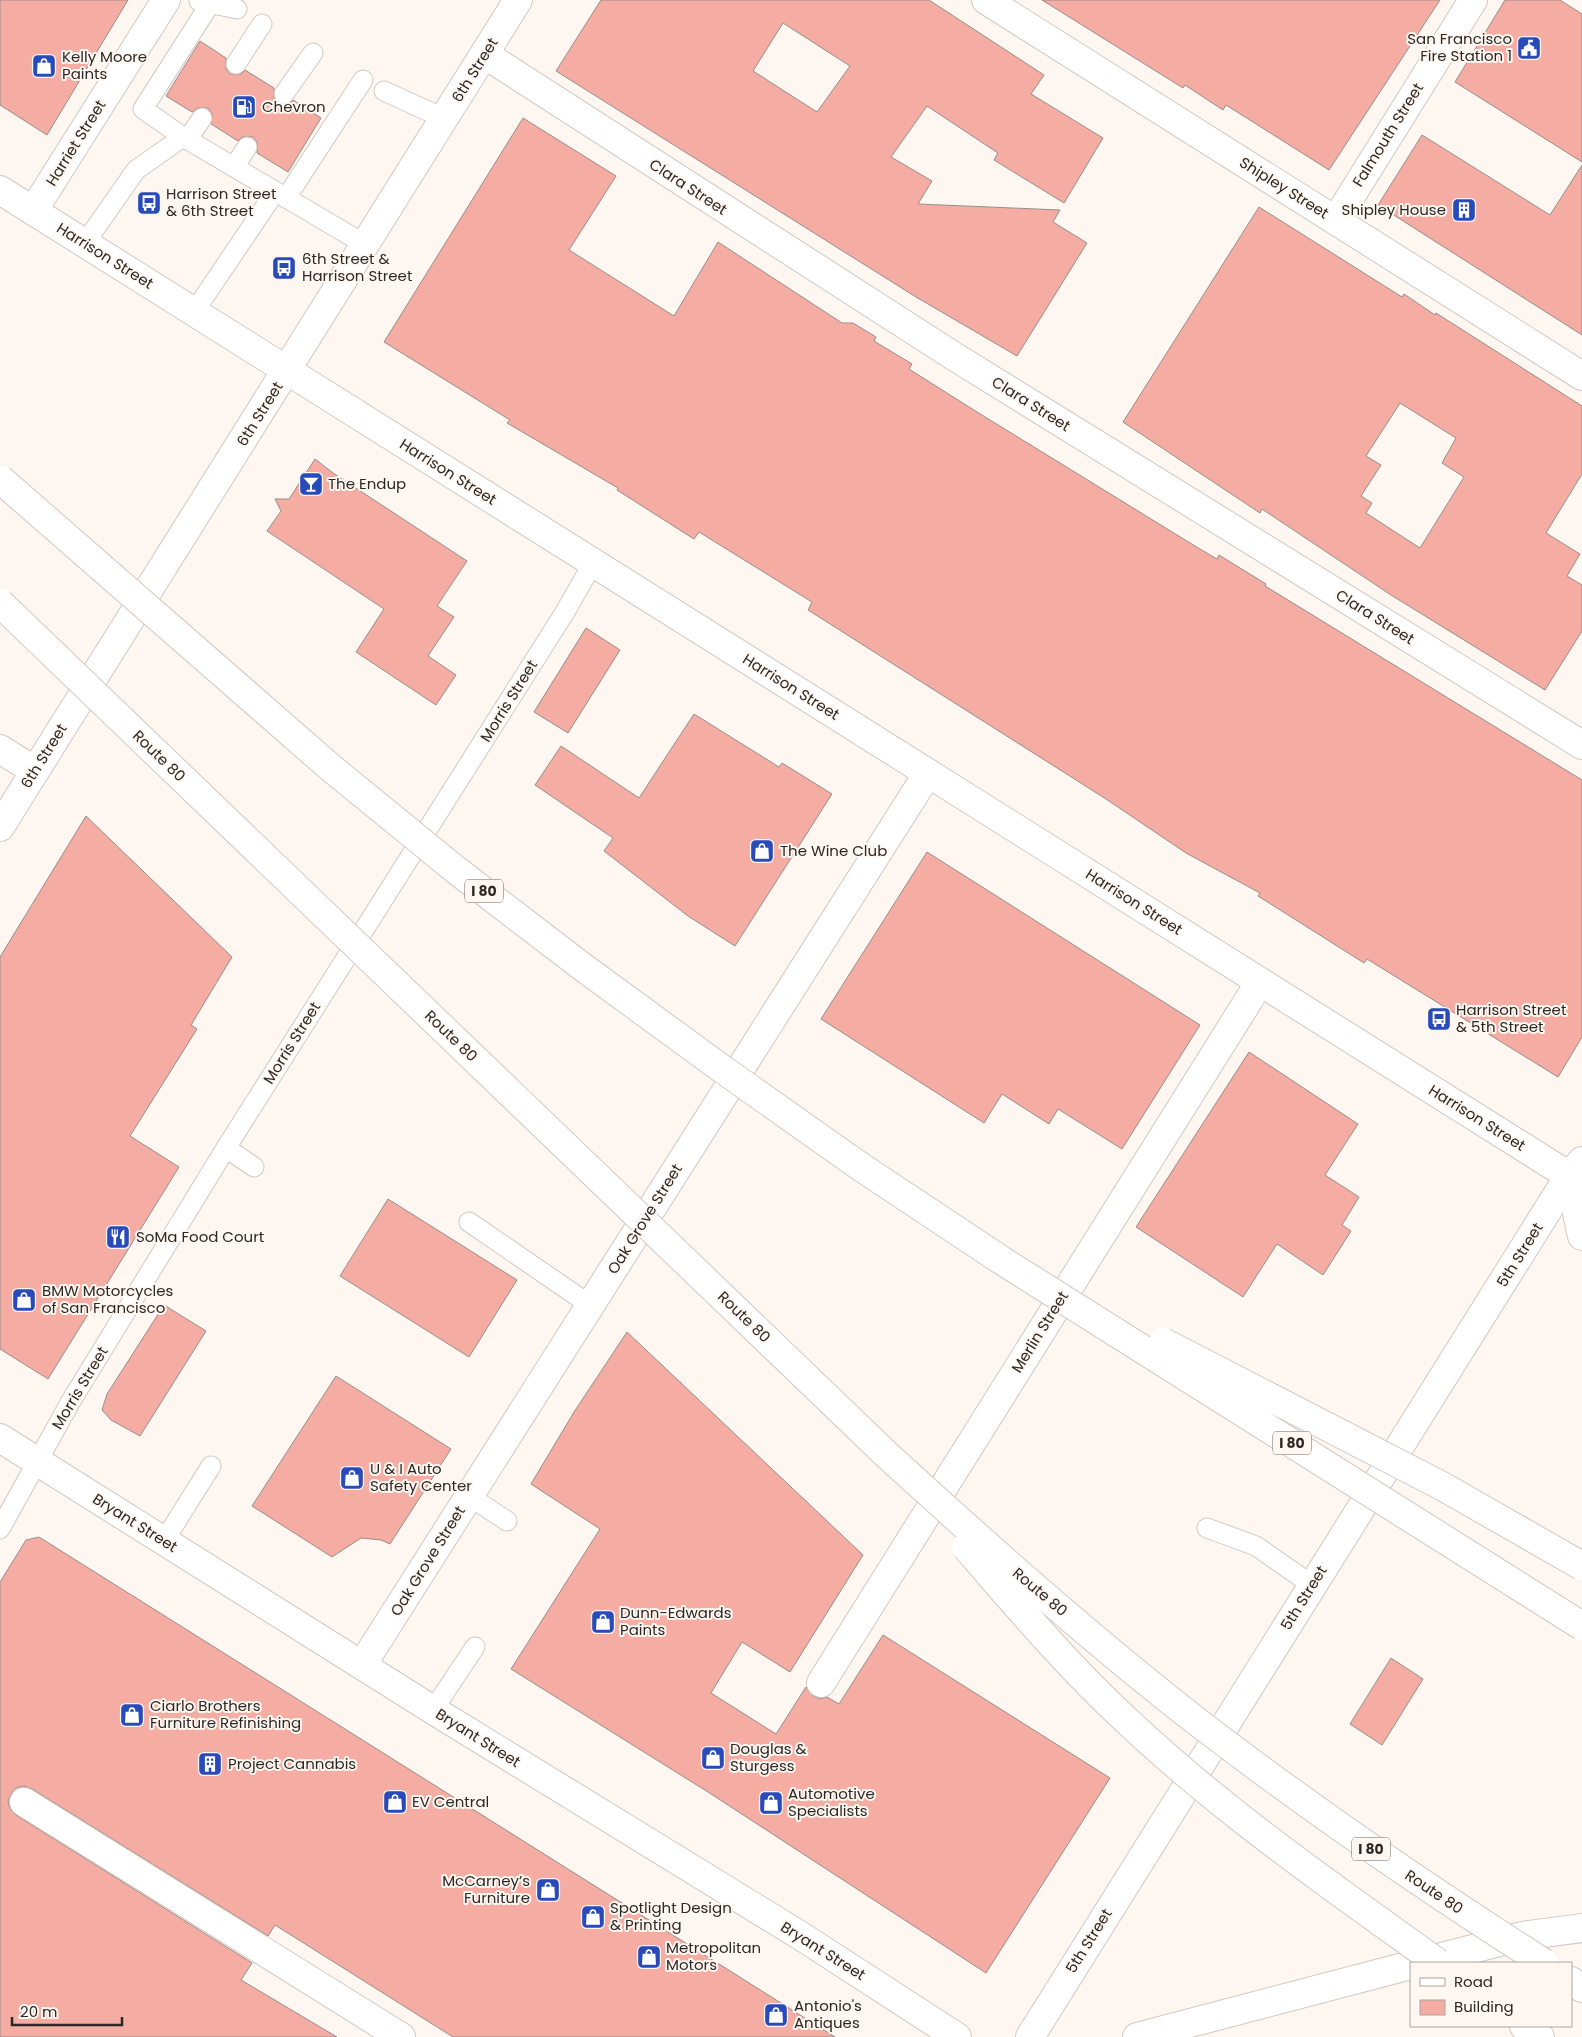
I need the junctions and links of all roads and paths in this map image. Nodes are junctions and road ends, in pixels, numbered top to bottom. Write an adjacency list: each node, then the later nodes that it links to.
1 (166, 0): 21 (main road, Harriet Street)
2 (518, 0): 9 (main road, 6th Street)
3 (986, 0): 22 (main road, Shipley Street)
4 (1473, 0): 22 (main road, Falmouth Street)
5 (204, 2): 6 (lane); 16 (lane)
6 (237, 9)
7 (262, 24): 10 (lane)
8 (313, 53): 13 (lane)
9 (484, 54): 15 (main road, 6th Street); 31 (main road, Clara Street)
10 (236, 64)
11 (363, 80): 20 (lane)
12 (384, 91): 15 (lane)
13 (284, 94)
14 (202, 118): 16 (lane)
15 (445, 119): 24 (main road, 6th Street)
16 (185, 138): 18 (lane); 23 (lane)
17 (247, 147): 18 (lane)
18 (234, 167): 20 (lane)
19 (0, 190): 21 (main road, Harrison Street)
20 (281, 195): 24 (lane); 25 (lane)
21 (33, 211): 23 (main road, Harrison Street)
22 (1336, 220): 27 (main road, Shipley Street)
23 (85, 244): 25 (main road, Harrison Street)
24 (366, 245): 26 (main road, 6th Street)
25 (194, 312): 26 (main road, Harrison Street)
26 (287, 370): 29 (main road, Harrison Street); 33 (main road, 6th Street)
27 (1582, 376)
28 (0, 479): 42 (main road, I 80, bridge)
29 (593, 563): 34 (main road, Harrison Street); 37 (lane, Morris Street)
30 (0, 603): 45 (main road, Route 80 / I 80, bridge)
31 (1582, 745)
32 (0, 749): 33 (main road)
33 (35, 771): 35 (main road, 6th Street)
34 (928, 773): 36 (main road, Harrison Street); 43 (main road, Oak Grove Street)
35 (0, 826)
36 (1260, 982): 39 (main road, Harrison Street); 58 (main road, Merlin Street)
37 (226, 1148): 38 (lane); 46 (lane, Morris Street)
38 (254, 1167)
39 (1578, 1174): 41 (main road); 54 (main road, 5th Street)
40 (469, 1222): 43 (lane)
41 (1582, 1236)
42 (1001, 1260): 53 (main road, bridge); 55 (main road, I 80, bridge)
43 (590, 1306): 48 (main road, Oak Grove Street)
44 (0, 1438): 46 (main road, Bryant Street)
45 (887, 1455): 63 (main road, bridge); 64 (main road, Route 80 / I 80, bridge)
46 (37, 1461): 51 (lane, Morris Street); 52 (main road, Bryant Street)
47 (211, 1466): 52 (lane)
48 (469, 1496): 49 (lane); 57 (main road, Oak Grove Street)
49 (507, 1521)
50 (1208, 1528): 54 (lane)
51 (0, 1529)
52 (164, 1541): 57 (main road, Bryant Street)
53 (1582, 1566)
54 (1312, 1585): 69 (main road, 5th Street)
55 (1582, 1626)
56 (475, 1647): 59 (lane)
57 (362, 1665): 59 (main road, Bryant Street)
58 (821, 1683)
59 (433, 1710): 68 (main road, Bryant Street)
60 (24, 1802): 67 (main road)
61 (1582, 1928): 62 (main road)
62 (1423, 1962)
63 (1437, 1962)
64 (1542, 1962)
65 (1410, 1966): 70 (main road)
66 (1525, 2027): 71 (main road)
67 (402, 2037)
68 (958, 2037)
69 (1030, 2037)
70 (1137, 2037)
71 (1540, 2037)

